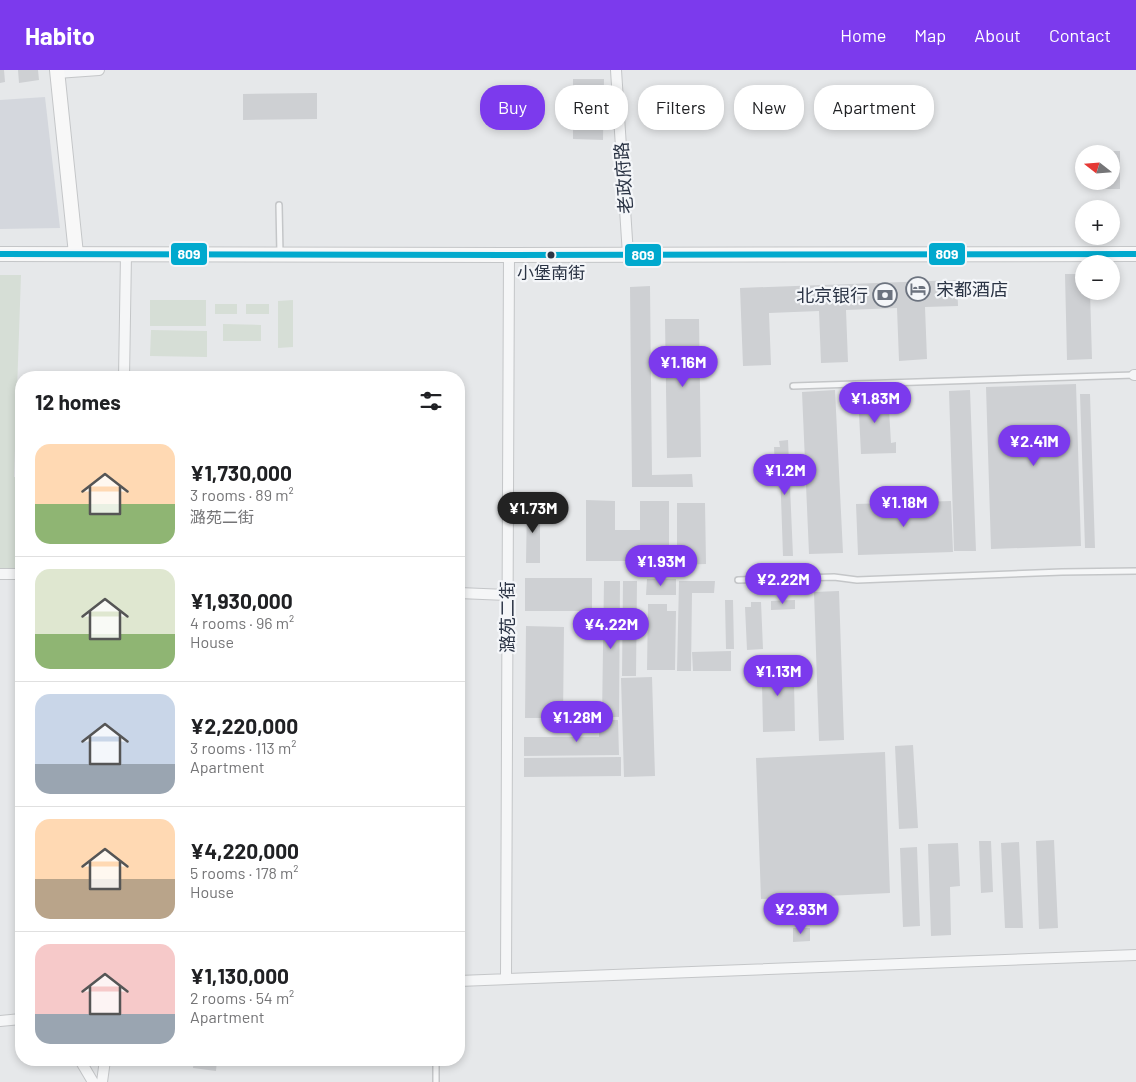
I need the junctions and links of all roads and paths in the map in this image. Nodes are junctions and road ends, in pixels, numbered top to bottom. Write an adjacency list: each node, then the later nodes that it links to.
1 (99, 70): 3 (street)
2 (616, 70): 11 (street, 老政府路)
3 (57, 72): 6 (street)
4 (279, 206): 9 (lane)
5 (0, 254): 6 (street)
6 (76, 254): 7 (street)
7 (126, 254): 9 (street); 12 (street)
8 (1136, 254): 11 (street)
9 (280, 255): 10 (street)
10 (509, 255): 11 (street); 20 (street, 潞苑二街)
11 (628, 255)
12 (124, 371)
13 (1135, 375): 14 (lane)
14 (793, 386)
15 (1136, 571): 18 (lane)
16 (0, 574): 17 (street)
17 (15, 574)
18 (738, 580)
19 (465, 593): 20 (street)
20 (507, 595): 22 (street, 潞苑二街)
21 (1136, 955): 22 (street)
22 (506, 978): 23 (street)
23 (465, 981)
24 (15, 1020): 25 (street)
25 (0, 1021)
26 (84, 1066): 29 (street)
27 (104, 1066): 30 (street)
28 (436, 1066): 31 (lane)
29 (93, 1082)
30 (102, 1082)
31 (436, 1082)

